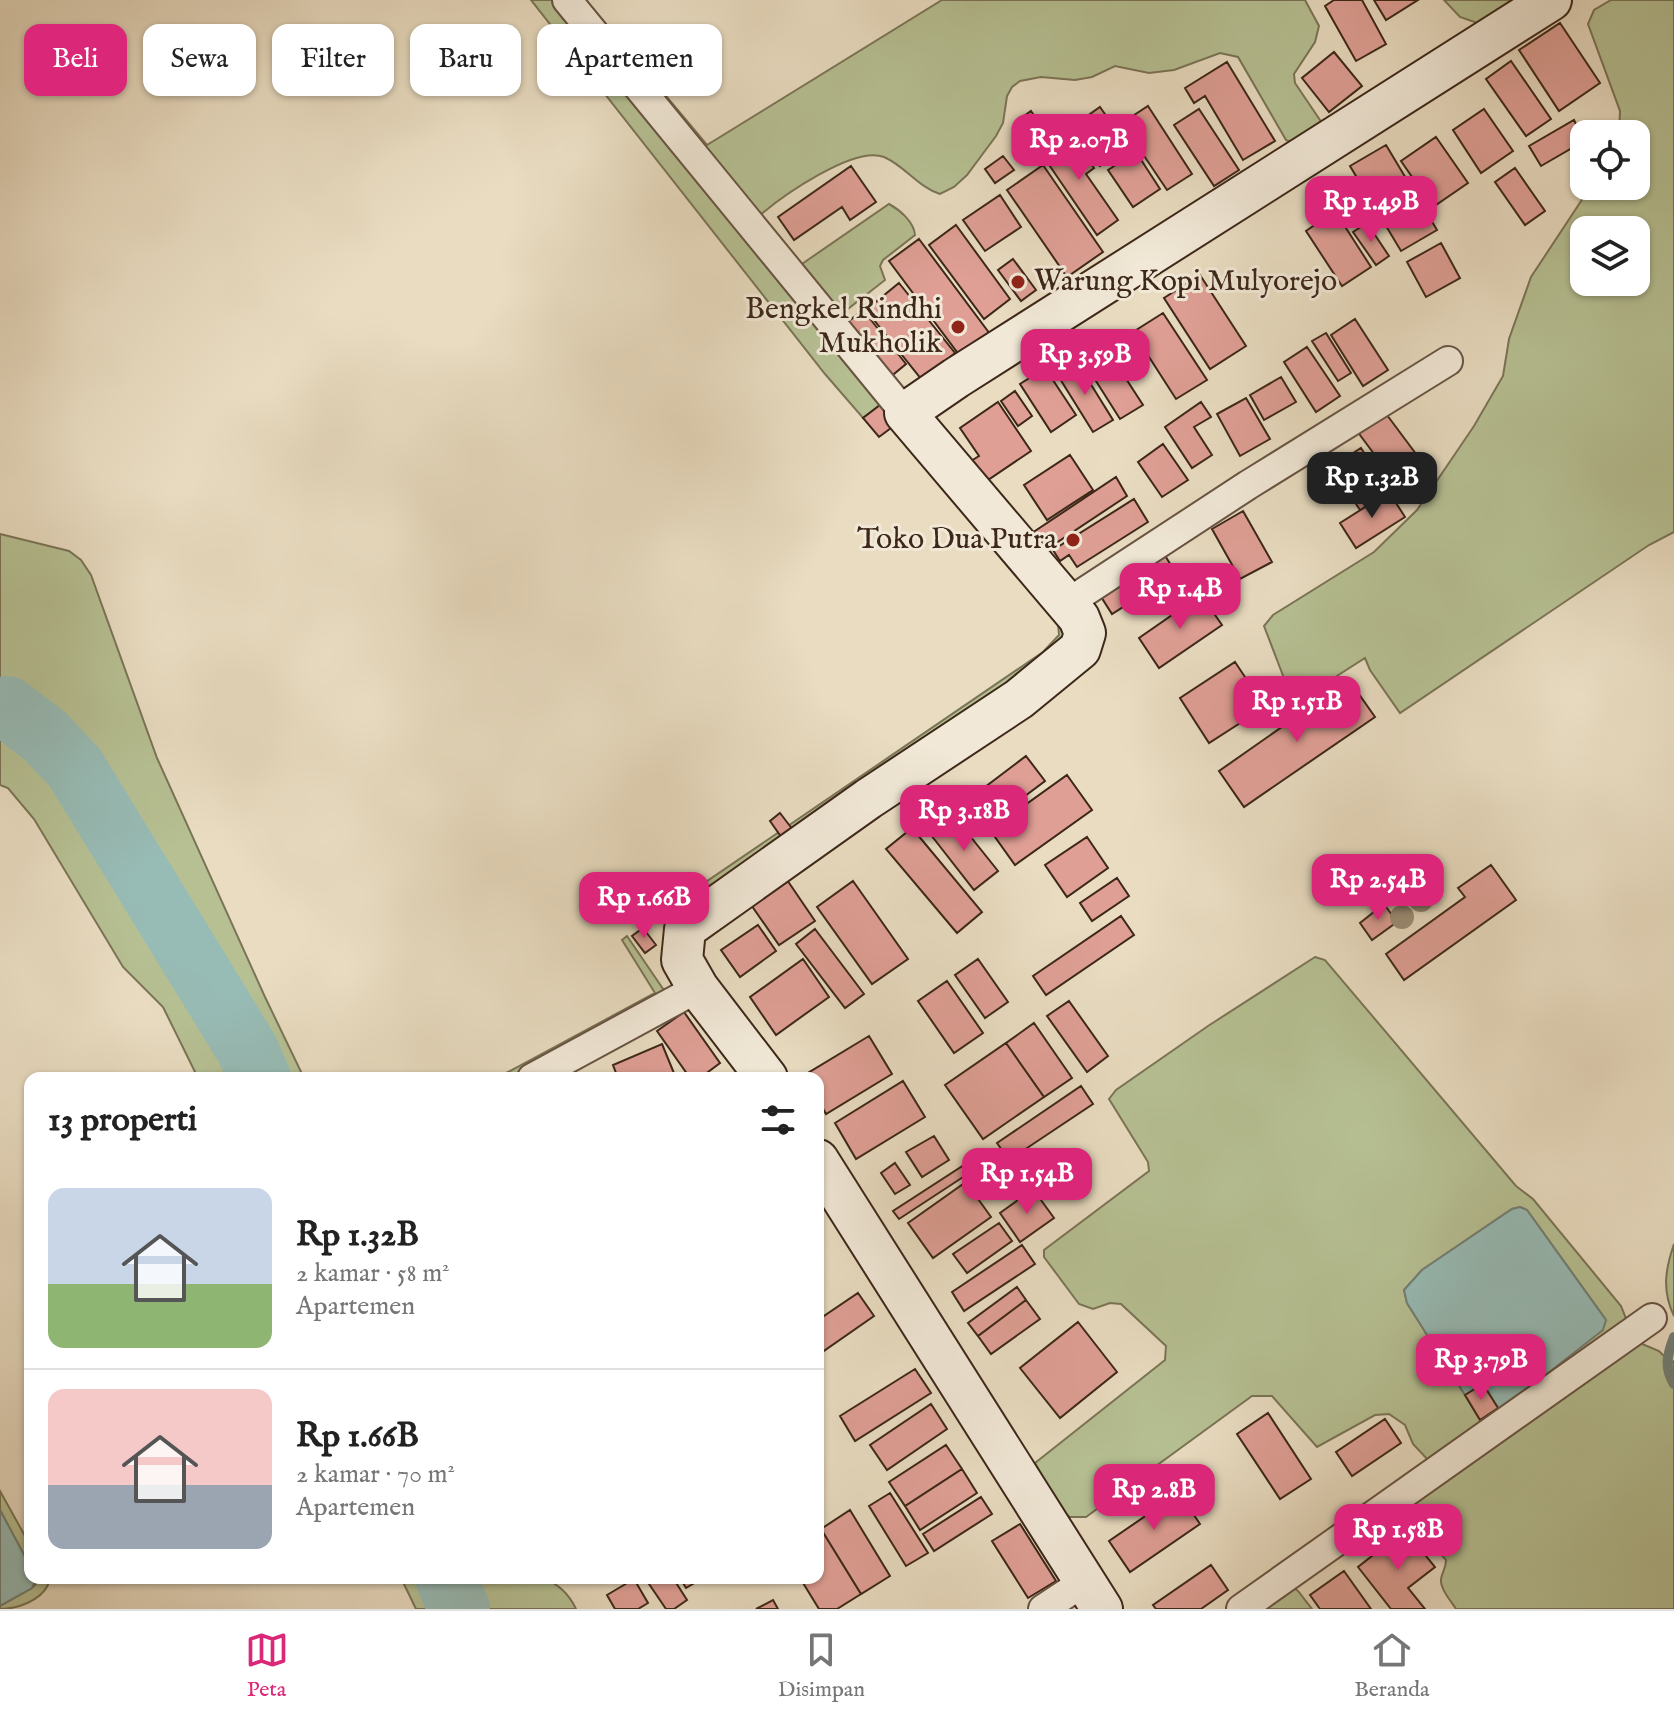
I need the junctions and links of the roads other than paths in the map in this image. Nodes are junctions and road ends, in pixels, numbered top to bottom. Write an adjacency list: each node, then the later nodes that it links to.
1 (567, 0): 4 (street)
2 (1551, 0): 4 (street)
3 (1448, 361): 5 (street)
4 (905, 413): 5 (street)
5 (1066, 604): 6 (street)
6 (698, 988): 7 (street); 8 (street)
7 (543, 1072)
8 (762, 1072)
9 (824, 1169): 11 (street)
10 (1652, 1318): 13 (street)
11 (1093, 1595): 12 (street)
12 (1043, 1609)
13 (1241, 1609)

